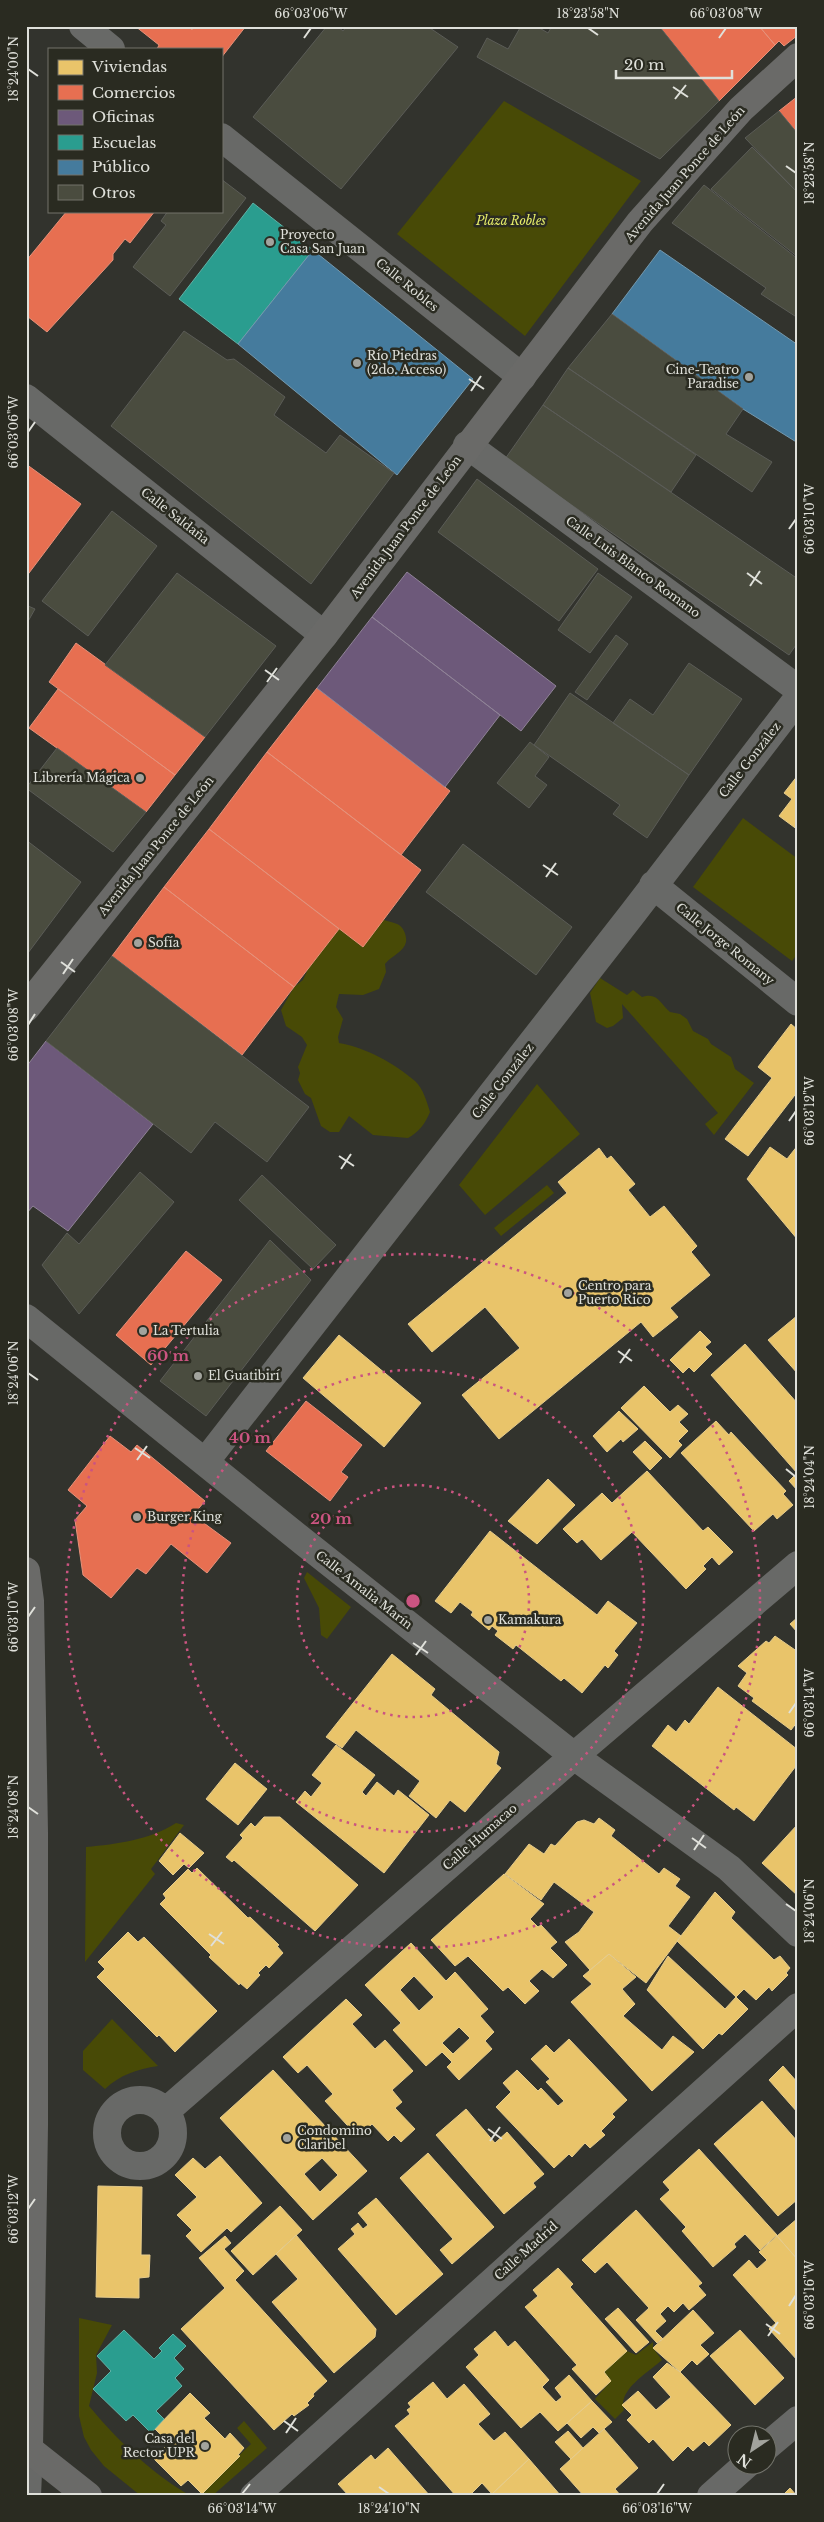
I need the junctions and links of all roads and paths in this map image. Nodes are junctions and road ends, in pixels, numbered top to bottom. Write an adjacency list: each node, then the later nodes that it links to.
1 (83, 26): 2 (street)
2 (110, 48)
3 (798, 57): 5 (street, Avenida Juan Ponce de León)
4 (222, 138): 5 (street, Calle Robles)
5 (522, 378): 7 (street, Avenida Juan Ponce de León)
6 (26, 398): 8 (street, Calle Saldaña)
7 (467, 445): 8 (street, Avenida Juan Ponce de León); 9 (street, Calle Luis Blanco Romano)
8 (324, 635): 13 (street, Avenida Juan Ponce de León)
9 (798, 689)
10 (798, 698): 11 (street, Calle González)
11 (654, 885): 12 (street, Calle Jorge Romany); 15 (street, Calle González)
12 (798, 1002)
13 (26, 1008)
14 (26, 1318): 15 (street, Calle Amalia Marín)
15 (205, 1462): 18 (street, Calle Amalia Marín)
16 (798, 1565): 18 (street, Calle Humacao)
17 (26, 1571): 24 (street)
18 (574, 1756): 19 (street, Calle Amalia Marín); 21 (street, Calle Humacao)
19 (798, 1934)
20 (798, 2007): 28 (street, Calle Madrid)
21 (165, 2112)
22 (798, 2420): 23 (street)
23 (776, 2439)
24 (28, 2448): 26 (street); 27 (street)
25 (736, 2474): 29 (street)
26 (27, 2496)
27 (88, 2496)
28 (254, 2496)
29 (711, 2496)

